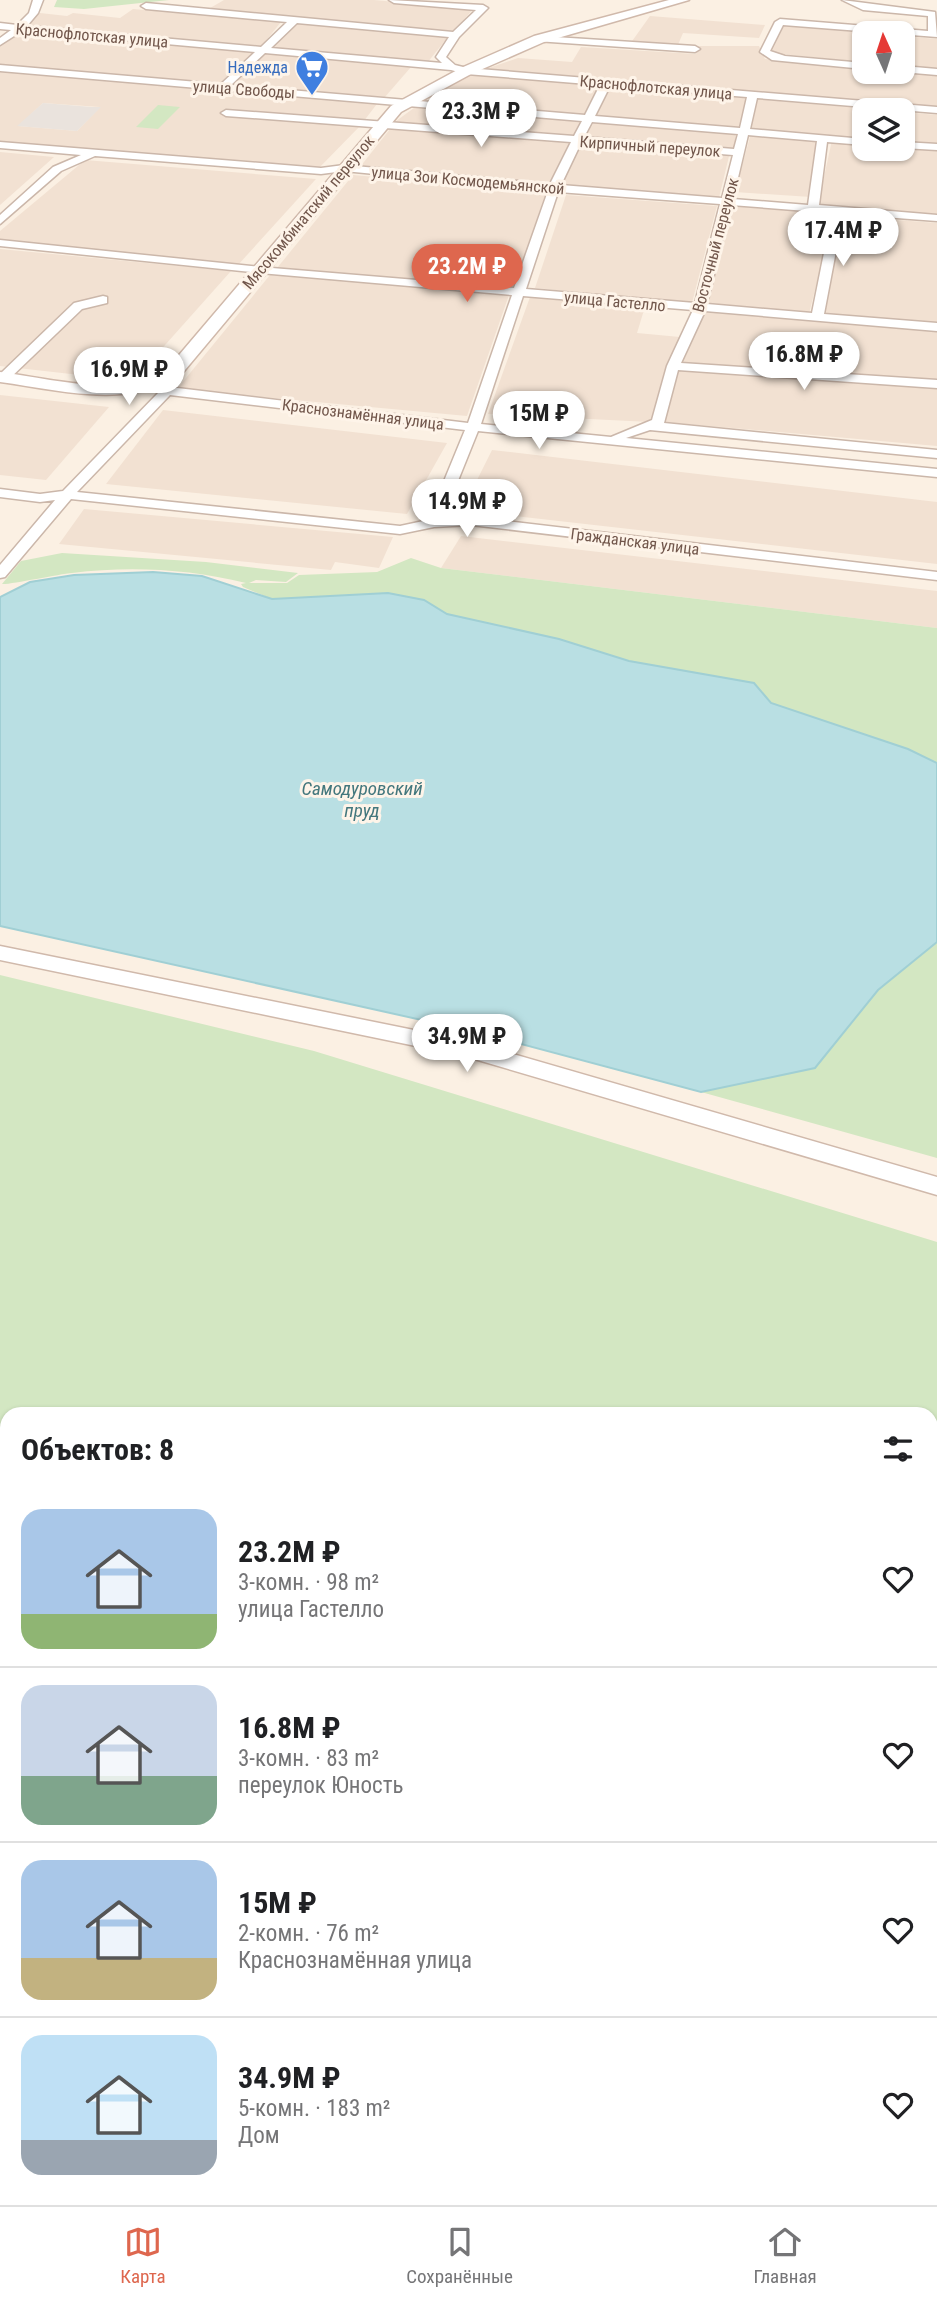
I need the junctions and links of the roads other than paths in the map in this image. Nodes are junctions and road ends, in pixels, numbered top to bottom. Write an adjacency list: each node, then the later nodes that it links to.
1 (38, 0): 8 (street)
2 (394, 0): 12 (street)
3 (683, 0): 13 (main road, Мясокомбинатский переулок)
4 (847, 0): 11 (street)
5 (146, 6): 6 (street)
6 (295, 20): 12 (street); 16 (street)
7 (0, 26): 8 (street, Краснофлотская улица)
8 (20, 28): 14 (street); 16 (street, Краснофлотская улица)
9 (852, 28): 17 (street)
10 (915, 32): 11 (street)
11 (935, 34)
12 (455, 35): 19 (street)
13 (540, 39): 15 (street); 19 (main road, Мясокомбинатский переулок)
14 (0, 42)
15 (695, 49)
16 (261, 51): 19 (street, Краснофлотская улица); 23 (street)
17 (852, 65)
18 (0, 68): 23 (street, улица Свободы)
19 (459, 69): 22 (street, Краснофлотская улица); 25 (main road, Мясокомбинатский переулок)
20 (915, 70): 21 (street)
21 (937, 72)
22 (606, 83): 24 (street, Краснофлотская улица); 28 (street)
23 (222, 88): 25 (street, улица Свободы)
24 (753, 95): 26 (street, Краснофлотская улица); 30 (street, Восточный переулок)
25 (406, 102): 28 (street, улица Свободы); 29 (main road, Мясокомбинатский переулок)
26 (937, 110)
27 (226, 113): 29 (street, Кирпичный переулок)
28 (589, 118): 30 (street, улица Свободы); 32 (street)
29 (380, 126): 32 (street, Кирпичный переулок); 39 (main road, Мясокомбинатский переулок)
30 (743, 133): 31 (street, улица Свободы); 37 (street, Восточный переулок)
31 (822, 139): 33 (street, улица Свободы); 42 (street)
32 (578, 141): 37 (street, Кирпичный переулок); 40 (street)
33 (852, 141)
34 (0, 145): 38 (street, улица Зои Космодемьянской)
35 (915, 146): 36 (street)
36 (937, 147)
37 (739, 152): 41 (street, Восточный переулок)
38 (94, 153): 39 (street, улица Зои Космодемьянской); 45 (street)
39 (344, 169): 40 (street, улица Зои Космодемьянской); 47 (main road, Мясокомбинатский переулок)
40 (554, 188): 41 (street, улица Зои Космодемьянской); 48 (street)
41 (727, 202): 42 (street, улица Зои Космодемьянской); 50 (street, Восточный переулок)
42 (813, 209): 43 (street, улица Зои Космодемьянской)
43 (838, 211): 44 (street, улица Зои Космодемьянской); 51 (street)
44 (937, 218)
45 (0, 221)
46 (0, 243): 47 (street, улица Гастелло)
47 (260, 270): 48 (street, улица Гастелло); 56 (main road, Мясокомбинатский переулок)
48 (521, 292): 50 (street, улица Гастелло); 58 (street)
49 (103, 300): 54 (street)
50 (701, 308): 51 (street, улица Гастелло); 53 (street, Восточный переулок)
51 (817, 317): 52 (street, улица Гастелло)
52 (937, 327)
53 (673, 366): 55 (street); 57 (street, Восточный переулок)
54 (2, 378): 56 (main road, Краснознамённая улица)
55 (937, 384)
56 (159, 388): 58 (street, Краснознамённая улица); 63 (street, Мясокомбинатский переулок)
57 (651, 426): 59 (street); 60 (street)
58 (473, 427): 59 (street, Краснознамённая улица); 64 (street)
59 (610, 440): 61 (street, Краснознамённая улица)
60 (937, 454)
61 (937, 474)
62 (0, 493): 63 (street, Гражданская улица)
63 (68, 495): 64 (street, Гражданская улица); 65 (street, Мясокомбинатский переулок)
64 (434, 523): 66 (street, Гражданская улица)
65 (0, 573)
66 (937, 576)
67 (0, 953): 68 (main road)
68 (937, 1186)

